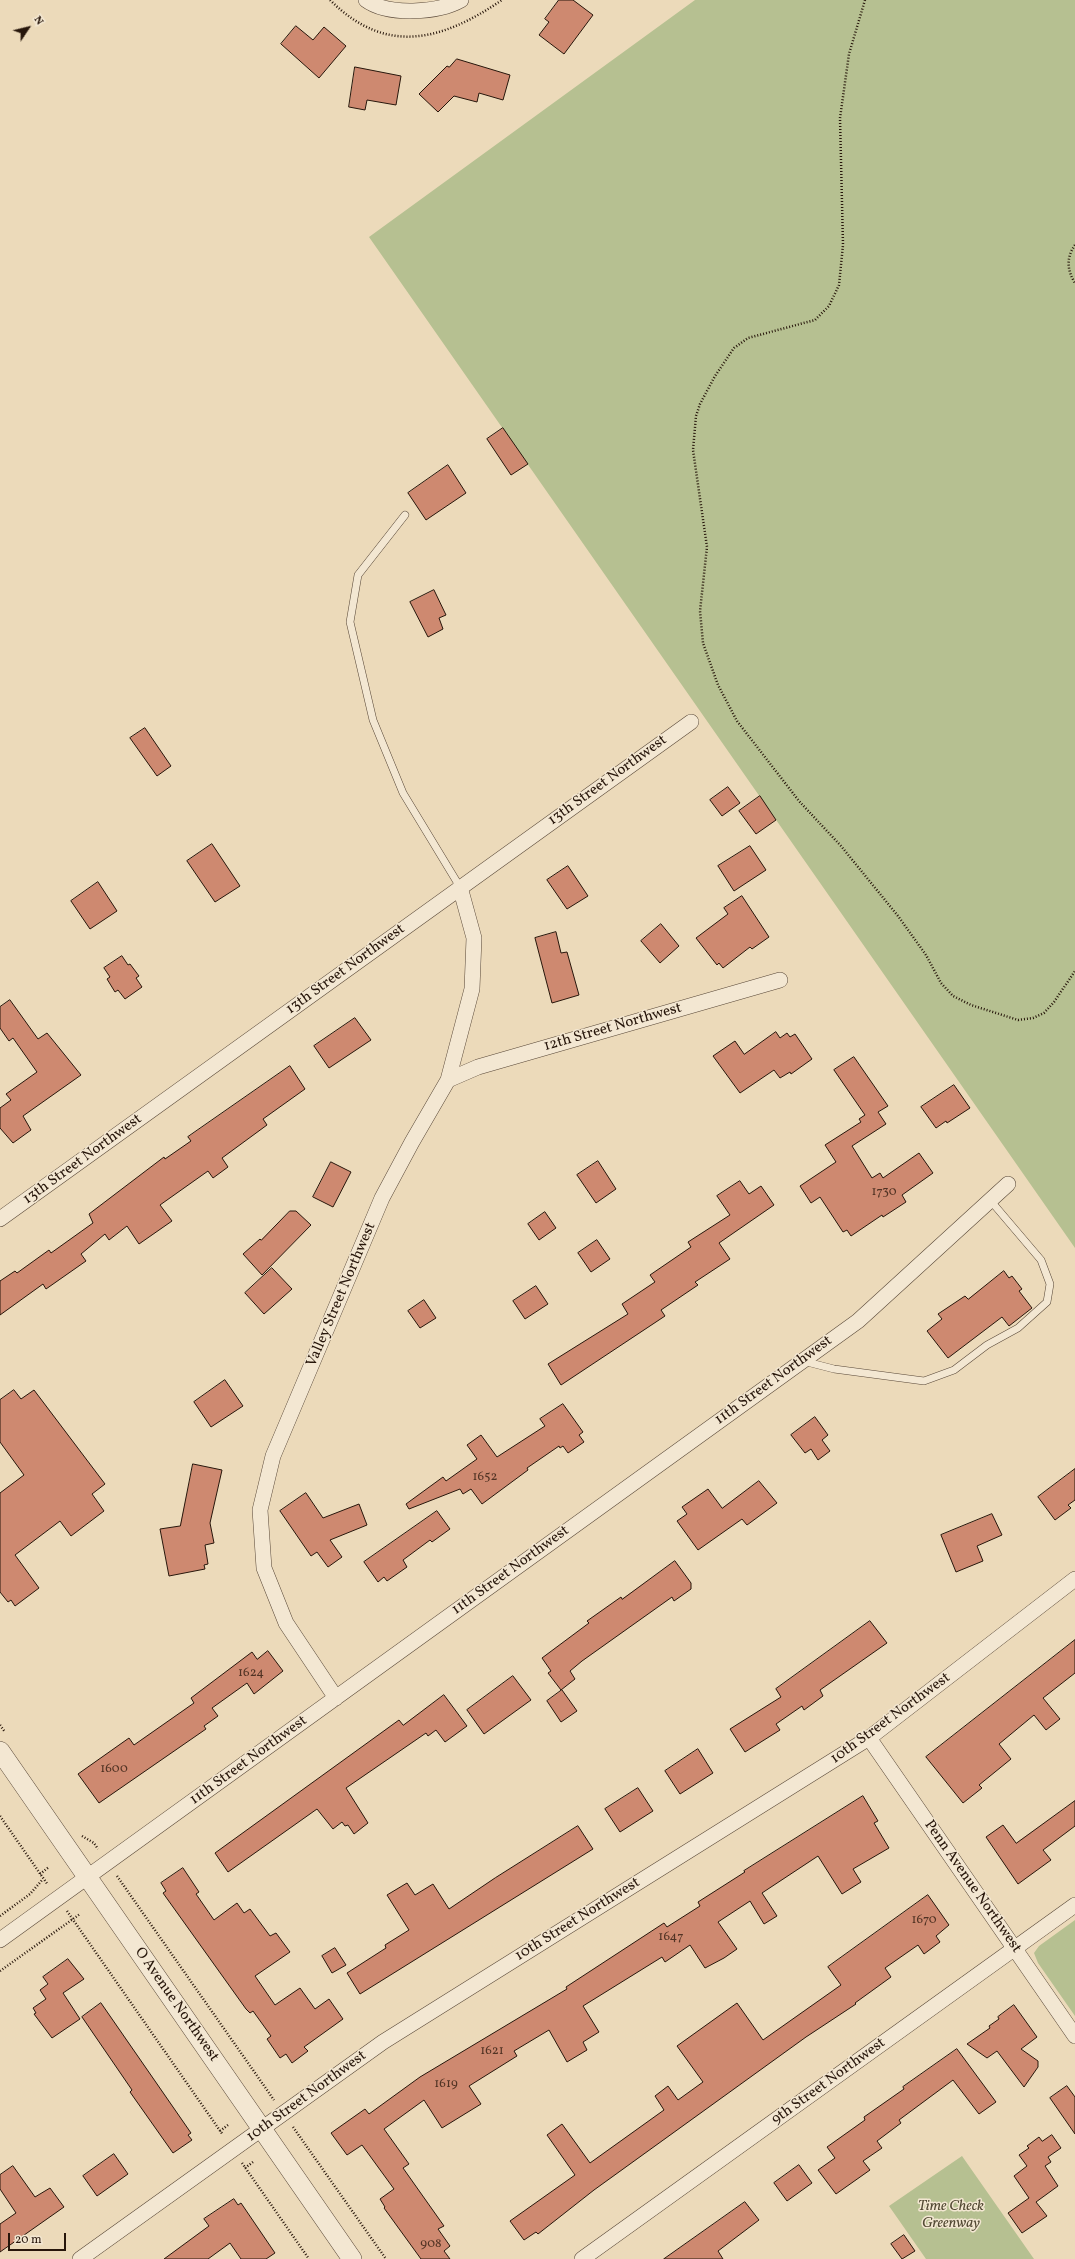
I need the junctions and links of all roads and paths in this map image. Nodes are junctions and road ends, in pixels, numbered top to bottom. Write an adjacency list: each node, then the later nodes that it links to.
1 (366, 0): 2 (street)
2 (461, 0)
3 (865, 0): 9 (path)
4 (1075, 246): 5 (path)
5 (1075, 283)
6 (404, 515): 8 (lane)
7 (691, 722): 8 (street, 13th Street Northwest)
8 (460, 887): 11 (street, Valley Street Northwest); 14 (street, 13th Street Northwest)
9 (1075, 971)
10 (780, 980): 11 (street, 12th Street Northwest)
11 (448, 1080): 17 (street, Valley Street Northwest)
12 (1008, 1184): 13 (street, 11th Street Northwest)
13 (990, 1200): 15 (street, 11th Street Northwest); 15 (lane)
14 (0, 1219)
15 (803, 1361): 17 (street, 11th Street Northwest)
16 (1075, 1579): 18 (street, 10th Street Northwest)
17 (336, 1698): 24 (street, 11th Street Northwest)
18 (869, 1738): 33 (street, Penn Avenue Northwest); 41 (street, 10th Street Northwest)
19 (0, 1751): 24 (street, O Avenue Northwest)
20 (0, 1816): 22 (path)
21 (49, 1867): 22 (path)
22 (40, 1874): 25 (path)
23 (116, 1875): 36 (path)
24 (88, 1878): 32 (street, 11th Street Northwest); 41 (street, O Avenue Northwest)
25 (43, 1879): 26 (path); 30 (path)
26 (49, 1887)
27 (1075, 1905): 33 (street, 9th Street Northwest)
28 (66, 1910): 31 (path)
29 (80, 1914): 31 (path)
30 (0, 1916)
31 (72, 1919): 34 (path); 42 (path)
32 (0, 1940)
33 (1014, 1948): 35 (street, Penn Avenue Northwest); 53 (street, 9th Street Northwest)
34 (0, 1971)
35 (1075, 2036)
36 (270, 2094): 37 (path); 38 (path)
37 (266, 2096)
38 (276, 2102)
39 (290, 2124): 43 (path)
40 (228, 2125): 42 (path)
41 (262, 2129): 49 (street, 10th Street Northwest); 51 (street, O Avenue Northwest)
42 (220, 2131): 45 (path)
43 (296, 2131): 44 (path); 52 (path)
44 (292, 2134)
45 (224, 2138)
46 (240, 2161): 48 (path)
47 (253, 2162): 48 (path)
48 (245, 2168): 50 (path)
49 (80, 2259)
50 (310, 2259)
51 (352, 2259)
52 (386, 2259)
53 (582, 2259)

